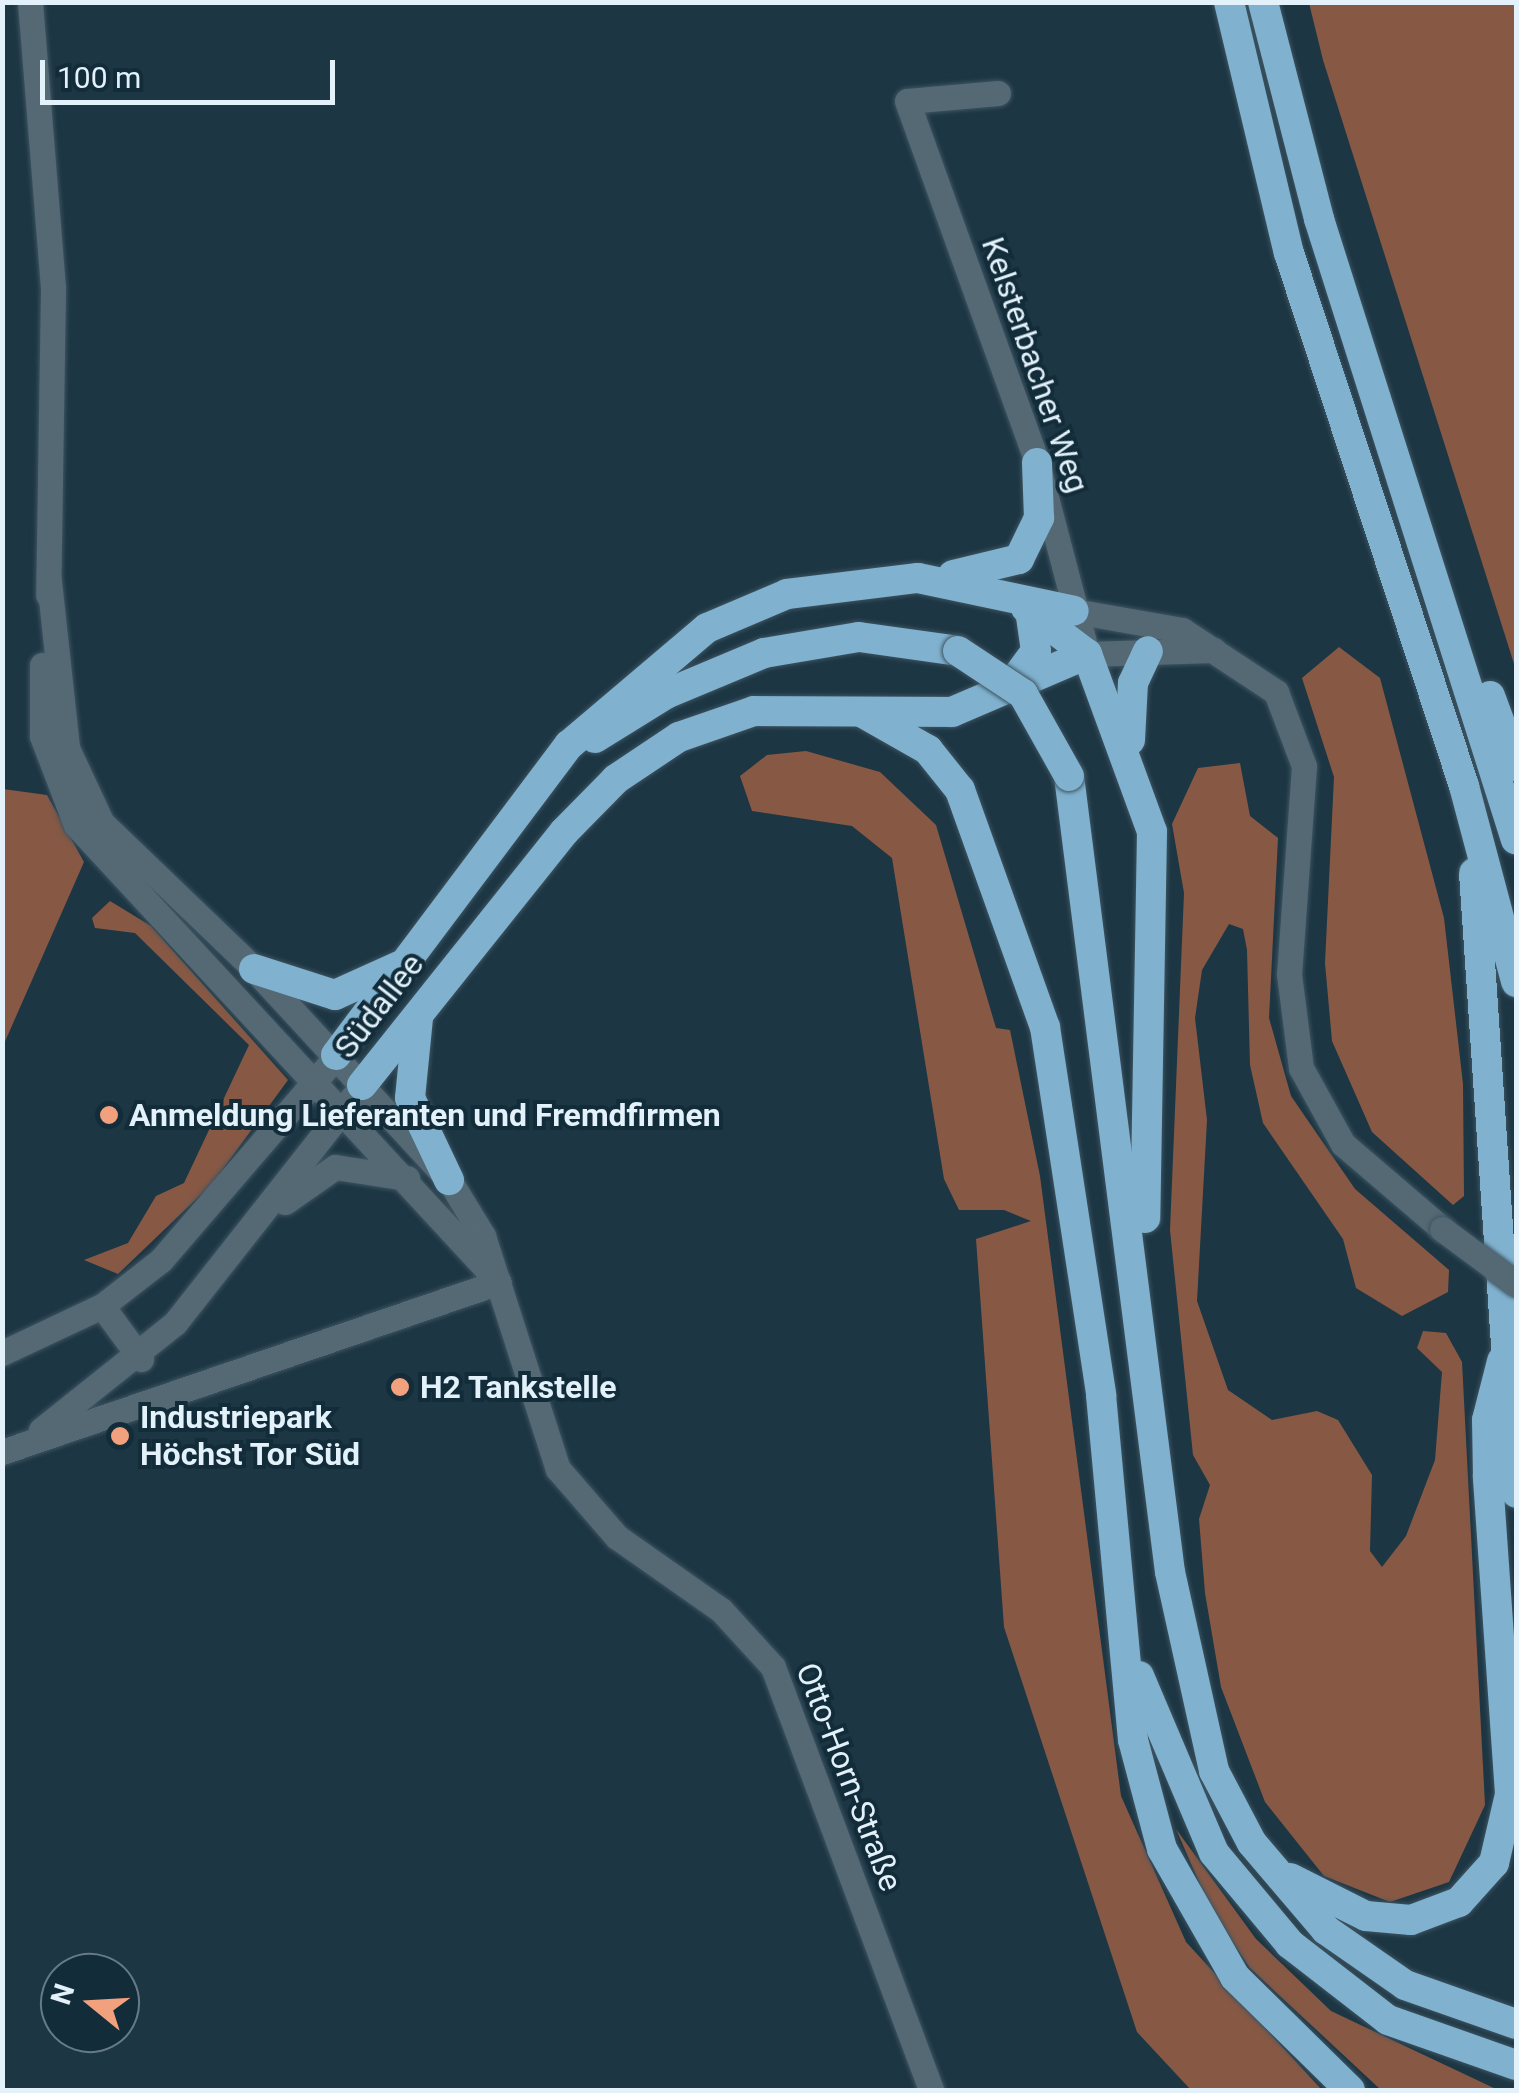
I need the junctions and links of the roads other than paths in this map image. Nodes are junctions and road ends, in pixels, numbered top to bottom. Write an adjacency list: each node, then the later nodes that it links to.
1 (30, 2): 8 (street)
2 (1228, 2): 19 (highway)
3 (1263, 2): 6 (highway)
4 (998, 93): 5 (street, Kelsterbacher Weg)
5 (1037, 462): 7 (highway); 10 (street, Kelsterbacher Weg)
6 (1417, 534): 17 (highway); 20 (highway)
7 (918, 578): 9 (highway); 18 (highway)
8 (49, 581): 22 (street); 25 (street)
9 (1018, 604): 10 (highway); 13 (highway); 14 (highway)
10 (1074, 611): 12 (street); 13 (street, Kelsterbacher Weg)
11 (1148, 652): 12 (street); 13 (street); 16 (highway)
12 (1224, 652): 32 (street, bridge)
13 (1087, 654): 14 (highway, Südallee); 16 (highway)
14 (994, 700): 15 (highway, Südallee)
15 (863, 713): 24 (highway, Südallee); 40 (highway)
16 (1130, 753): 34 (highway)
17 (1516, 766)
18 (544, 778): 21 (highway, Südallee); 34 (highway, bridge)
19 (1464, 786): 23 (highway); 37 (highway)
20 (1516, 840)
21 (402, 966): 22 (highway); 25 (highway, Südallee)
22 (254, 969): 25 (street)
23 (1516, 982)
24 (420, 1009): 26 (highway, Südallee); 28 (highway)
25 (327, 1066): 26 (street); 29 (street, Südallee)
26 (353, 1096): 27 (street, Otto-Horn-Straße); 28 (street, Otto-Horn-Straße); 30 (street, Südallee)
27 (412, 1180): 30 (street); 31 (street, Otto-Horn-Straße)
28 (449, 1180): 31 (street, Otto-Horn-Straße)
29 (210, 1213): 30 (street); 33 (street, Südallee)
30 (244, 1238): 36 (street, Südallee)
31 (499, 1282): 38 (street, Südallee); 44 (street, Otto-Horn-Straße)
32 (1516, 1284)
33 (102, 1306): 35 (street, Südallee); 36 (street)
34 (1144, 1351): 41 (highway)
35 (2, 1353)
36 (140, 1359): 38 (street, Südallee)
37 (1502, 1361): 39 (highway); 41 (highway)
38 (2, 1451)
39 (1516, 1493)
40 (1126, 1635): 43 (highway); 45 (highway)
41 (1269, 1866): 42 (highway)
42 (1516, 2024)
43 (1515, 2065)
44 (931, 2090)
45 (1350, 2090)

